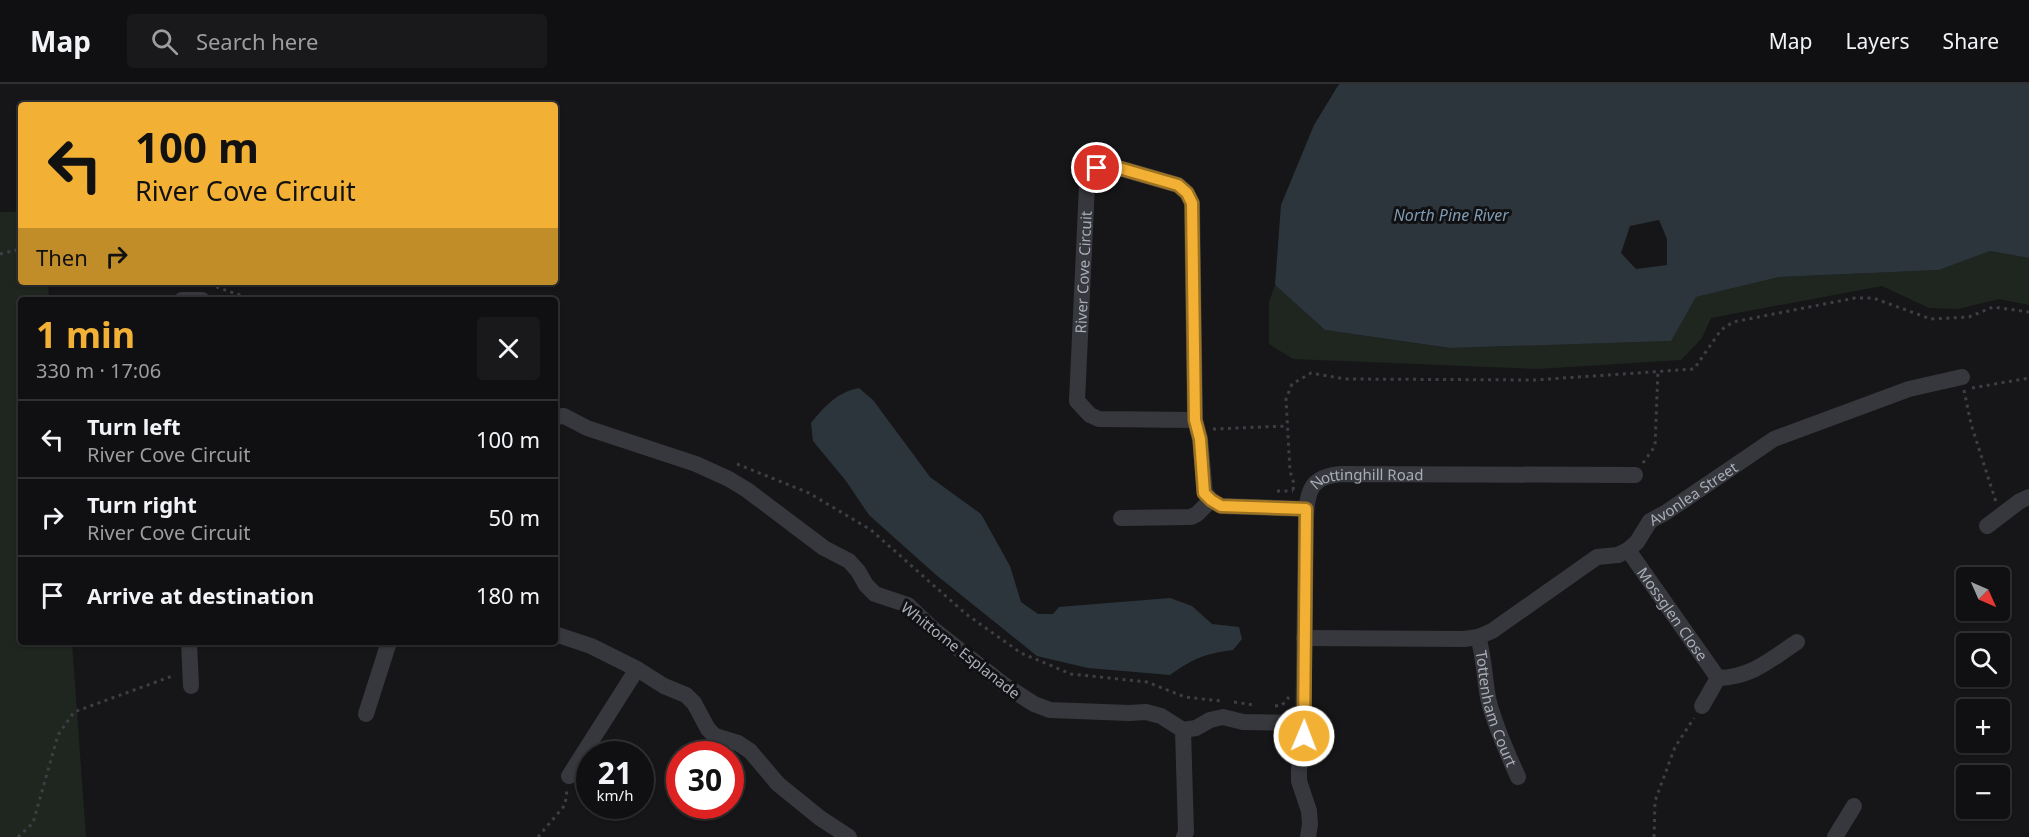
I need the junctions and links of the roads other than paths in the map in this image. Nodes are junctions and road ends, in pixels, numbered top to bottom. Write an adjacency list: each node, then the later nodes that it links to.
1 (1963, 383): 10 (street, Avonlea Street)
2 (558, 417): 23 (street, Whittome Esplanade)
3 (1195, 420): 3 (street, River Cove Circuit); 7 (street, River Cove Circuit)
4 (1635, 475): 6 (street, Nottinghill Road)
5 (2029, 497): 9 (street)
6 (1302, 498): 7 (street); 12 (street, Nottinghill Road)
7 (1211, 500): 8 (street)
8 (1121, 518)
9 (1987, 526)
10 (1628, 550): 13 (street); 19 (street, Mossglen Close)
11 (558, 635): 17 (street)
12 (1304, 638): 13 (street); 22 (street, Nottinghill Road)
13 (1478, 638): 25 (street, Tottenham Court)
14 (1797, 642): 19 (street)
15 (189, 645): 18 (street)
16 (388, 645): 21 (street)
17 (636, 669): 24 (street); 27 (street)
18 (191, 678)
19 (1718, 678): 20 (street)
20 (1702, 706)
21 (366, 714)
22 (1304, 723): 23 (street); 29 (street, Nottinghill Road)
23 (1184, 730): 28 (street)
24 (569, 776)
25 (1518, 777)
26 (1854, 806): 30 (street)
27 (849, 837)
28 (1184, 837)
29 (1308, 837)
30 (1835, 837)

